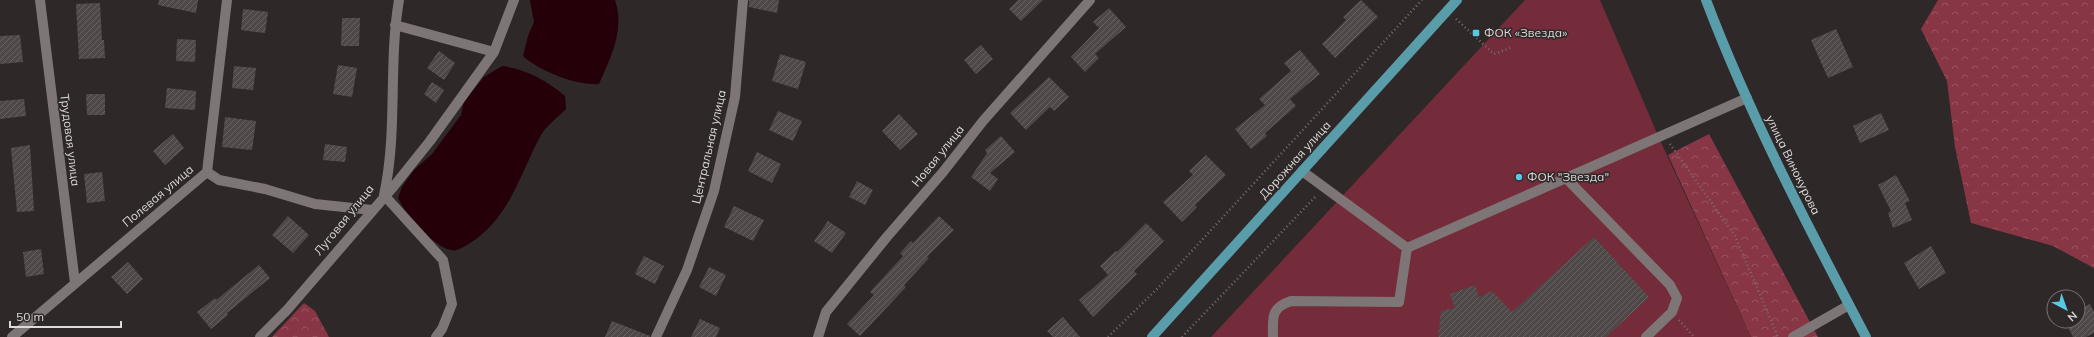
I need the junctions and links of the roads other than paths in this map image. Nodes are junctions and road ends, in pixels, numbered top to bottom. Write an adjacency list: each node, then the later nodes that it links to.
1 (40, 0): 18 (street, Трудовая улица)
2 (227, 0): 13 (street, Полевая улица)
3 (399, 0): 9 (street, Луговая улица)
4 (514, 0): 10 (street)
5 (743, 0): 23 (street, Центральная улица)
6 (1090, 0): 24 (street, Новая улица)
7 (1457, 0): 12 (main road, Дорожная улица)
8 (1706, 0): 11 (main road, улица Винокурова)
9 (395, 25): 10 (street); 15 (street, Луговая улица)
10 (494, 52): 15 (street)
11 (1747, 98): 14 (street); 19 (main road, улица Винокурова)
12 (1302, 171): 17 (street); 25 (main road, Дорожная улица)
13 (207, 172): 16 (street); 18 (street, Полевая улица)
14 (1566, 178): 17 (street); 27 (street)
15 (384, 195): 16 (street, Луговая улица); 22 (street)
16 (372, 210): 21 (street, Луговая улица)
17 (1407, 248): 26 (street)
18 (75, 284): 20 (street, Полевая улица)
19 (1850, 305): 28 (street); 29 (main road, улица Винокурова)
20 (12, 337)
21 (260, 337)
22 (436, 337)
23 (656, 337)
24 (818, 337)
25 (1152, 337)
26 (1273, 337)
27 (1646, 337)
28 (1793, 337)
29 (1866, 337)

